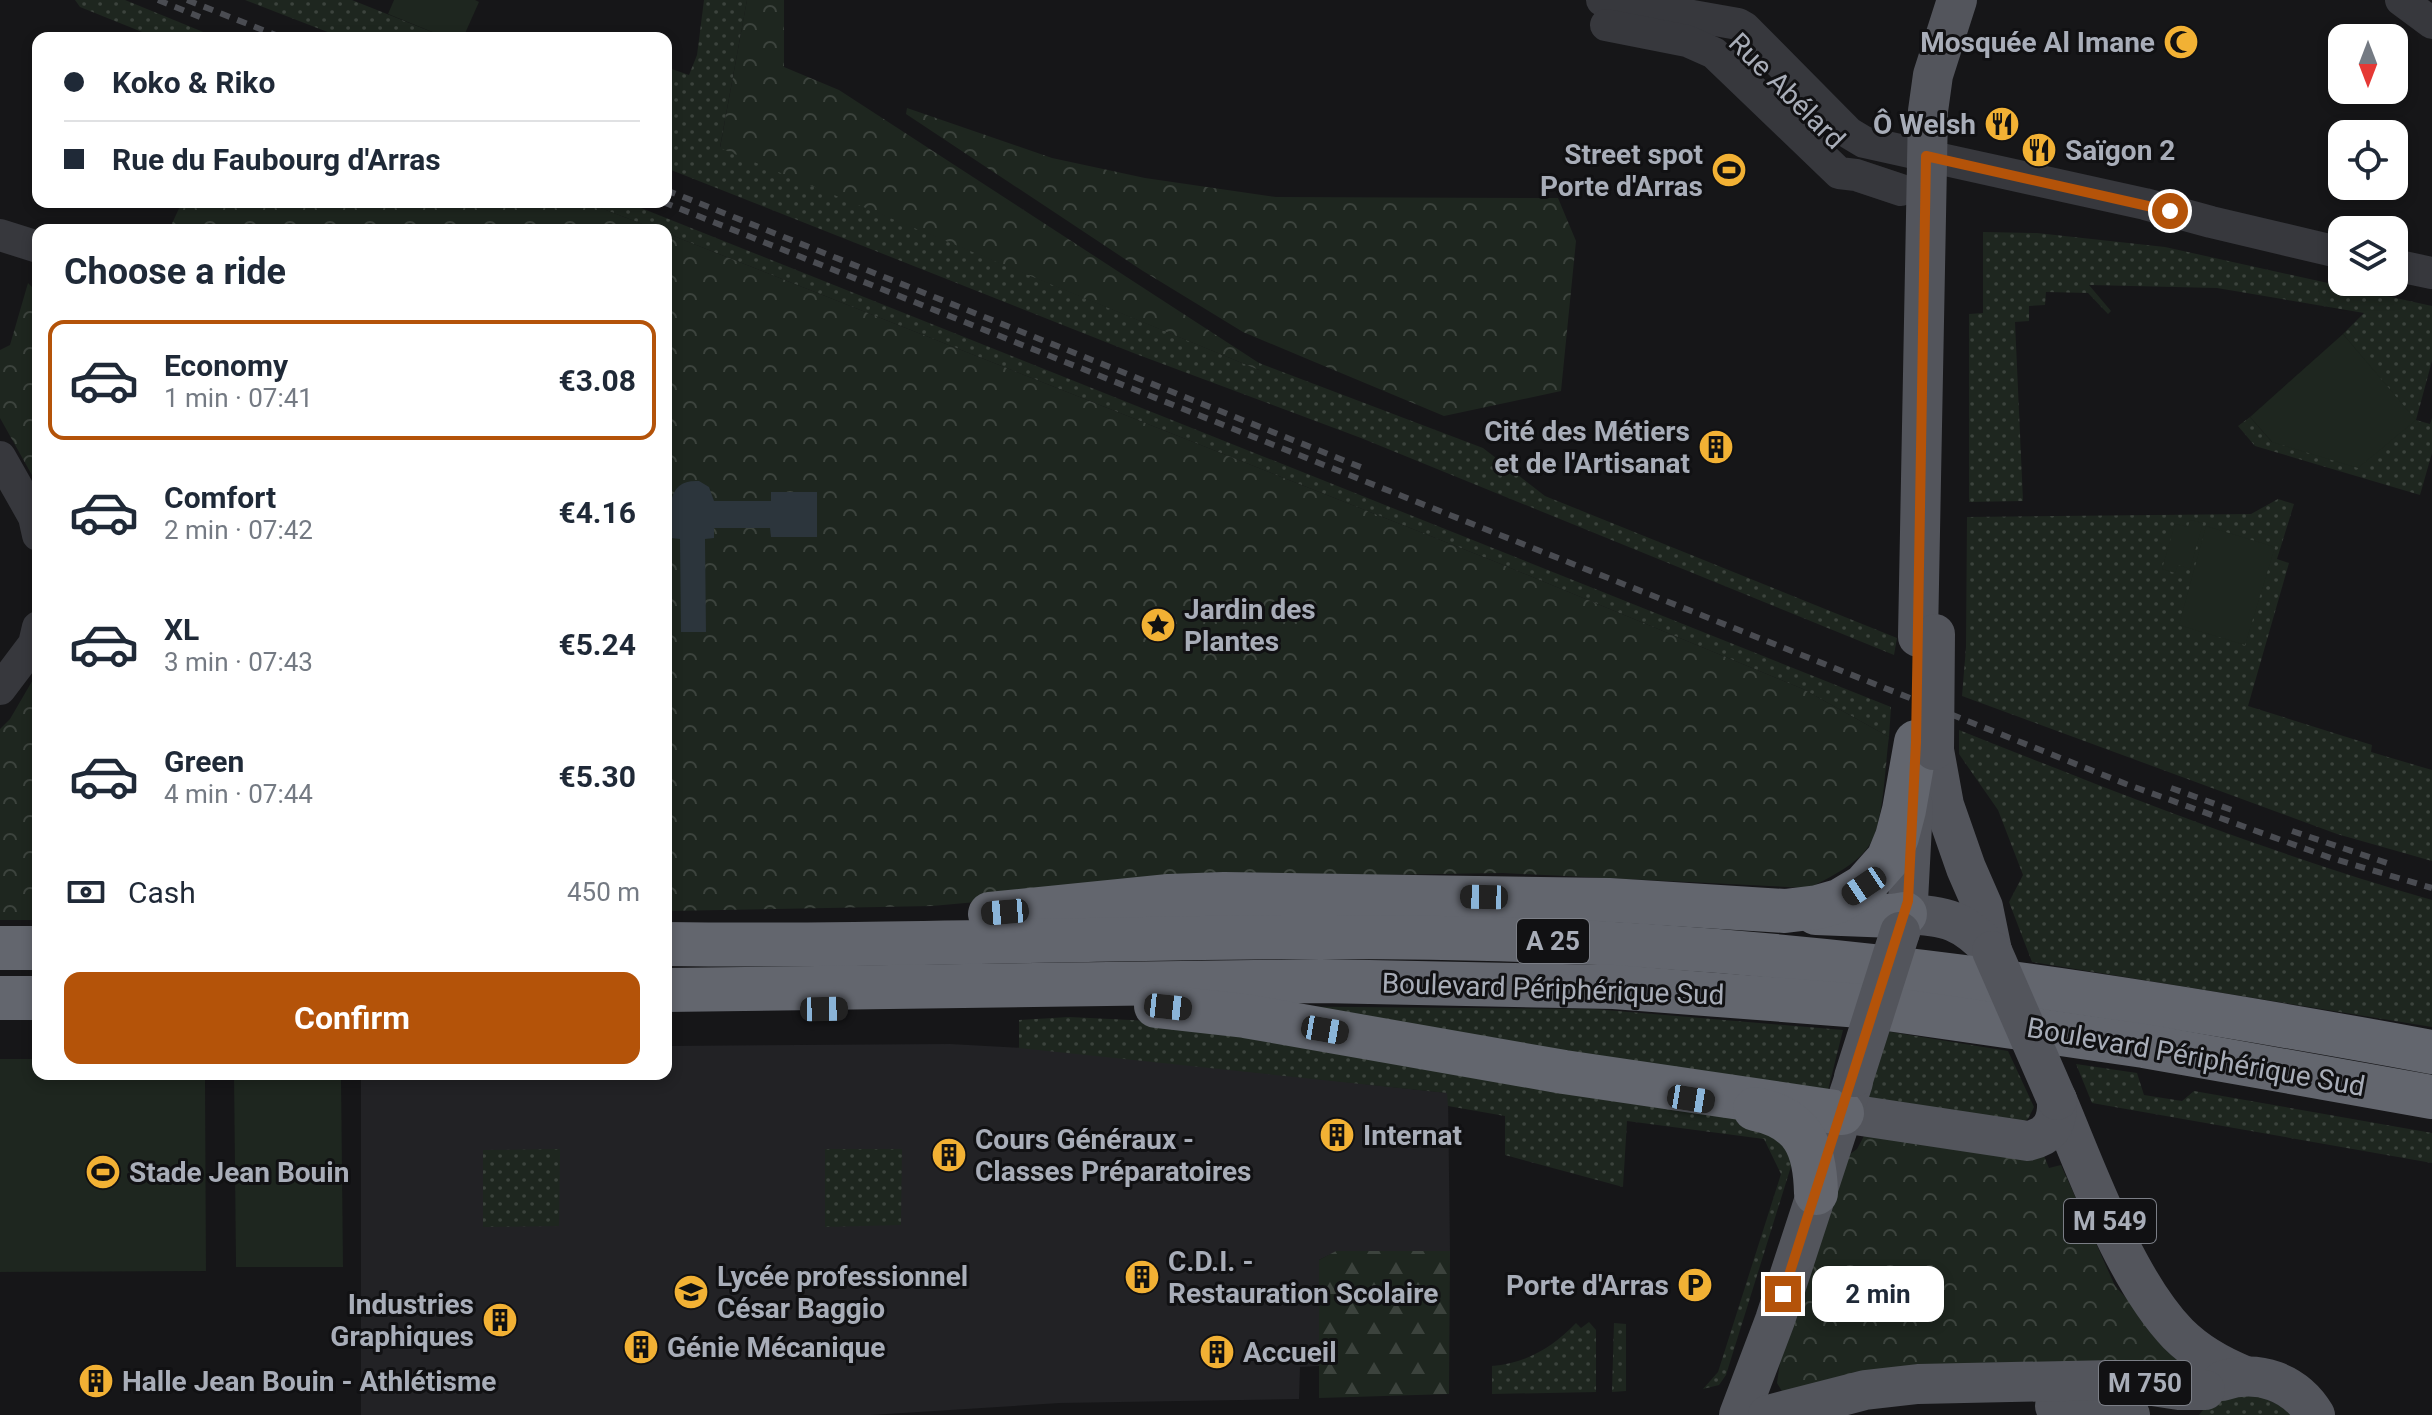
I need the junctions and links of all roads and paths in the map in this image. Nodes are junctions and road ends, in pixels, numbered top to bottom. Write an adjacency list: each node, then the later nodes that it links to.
1 (1957, 0): 6 (main road, M 549)
2 (1976, 0): 6 (main road, M 549)
3 (2401, 0): 5 (street)
4 (1604, 12): 6 (street); 6 (street, Rue Abélard)
5 (2432, 23)
6 (1931, 173): 9 (street); 16 (main road, M 549)
7 (0, 235): 8 (street)
8 (32, 245)
9 (2328, 250)
10 (2408, 268): 11 (street)
11 (2432, 273)
12 (0, 457): 13 (street)
13 (32, 513)
14 (32, 647): 15 (street)
15 (0, 689)
16 (1925, 746): 17 (highway); 18 (main road, M 549); 23 (main road, M 549)
17 (1785, 911): 18 (highway); 19 (highway)
18 (1903, 923): 23 (main road); 30 (main road, M 549, bridge)
19 (672, 925)
20 (672, 944): 28 (highway, Boulevard Périphérique Sud / A 25)
21 (0, 948): 22 (highway)
22 (32, 948)
23 (1992, 951): 32 (main road, M 549, bridge)
24 (672, 990): 31 (highway, Boulevard Périphérique Sud / A 25)
25 (0, 998): 26 (highway)
26 (32, 998)
27 (672, 1011): 29 (highway)
28 (2432, 1052)
29 (1564, 1072): 30 (highway); 33 (highway)
30 (1848, 1095): 32 (main road); 33 (main road, M 549)
31 (2432, 1097)
32 (2057, 1100): 35 (main road, M 549)
33 (1816, 1193): 34 (main road, M 549)
34 (1775, 1320): 38 (main road, M 549); 39 (main road, M 549)
35 (2245, 1376): 36 (main road); 37 (main road)
36 (2193, 1402): 38 (main road, M 750)
37 (2320, 1410)
38 (1776, 1414)
39 (1739, 1415)
40 (1900, 1415): 41 (main road, M 750)
41 (2130, 1415)

